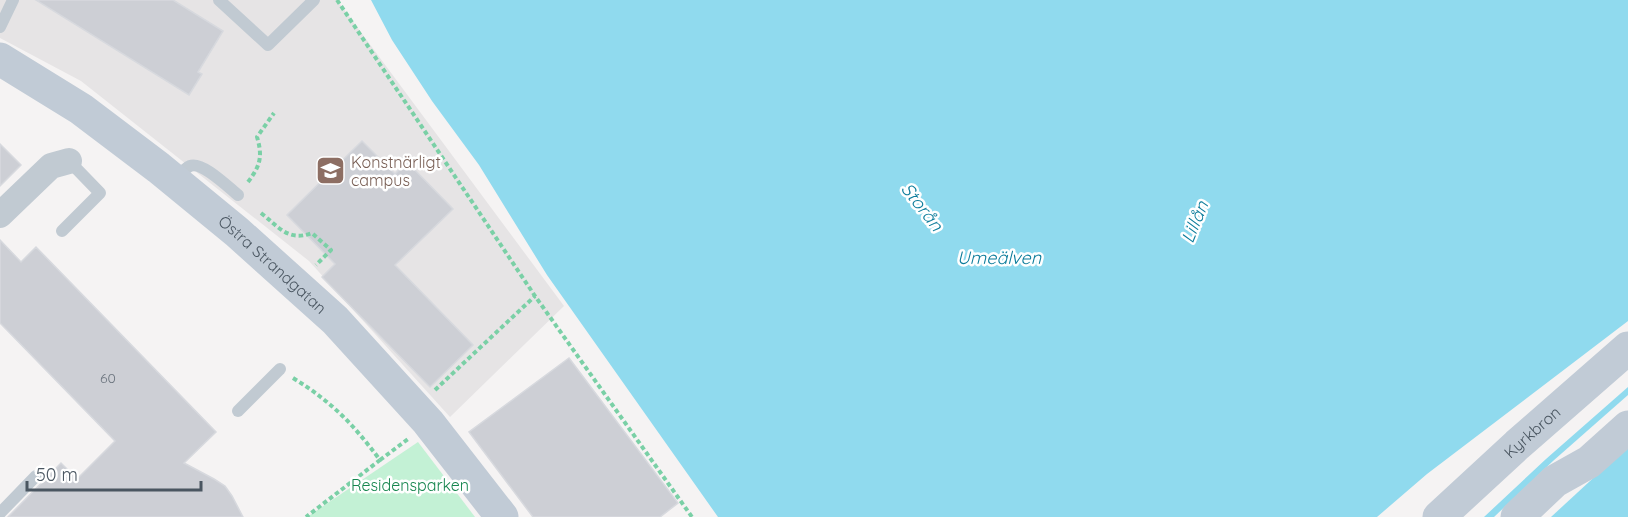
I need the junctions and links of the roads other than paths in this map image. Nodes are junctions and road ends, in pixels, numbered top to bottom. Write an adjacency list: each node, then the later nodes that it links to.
1 (14, 0): 4 (lane)
2 (219, 0): 3 (lane)
3 (314, 0)
4 (0, 27)
5 (0, 59): 7 (street, Östra Strandgatan)
6 (69, 161): 9 (street); 10 (lane)
7 (176, 181): 8 (lane); 18 (street, Östra Strandgatan)
8 (238, 195)
9 (0, 215)
10 (62, 231)
11 (1628, 348): 19 (street, Kyrkbron)
12 (280, 369): 13 (lane)
13 (238, 411)
14 (1628, 427): 15 (street)
15 (1588, 462): 20 (street); 21 (street)
16 (36, 476): 17 (lane)
17 (0, 513)
18 (502, 517)
19 (1439, 517)
20 (1517, 517)
21 (1544, 517)

